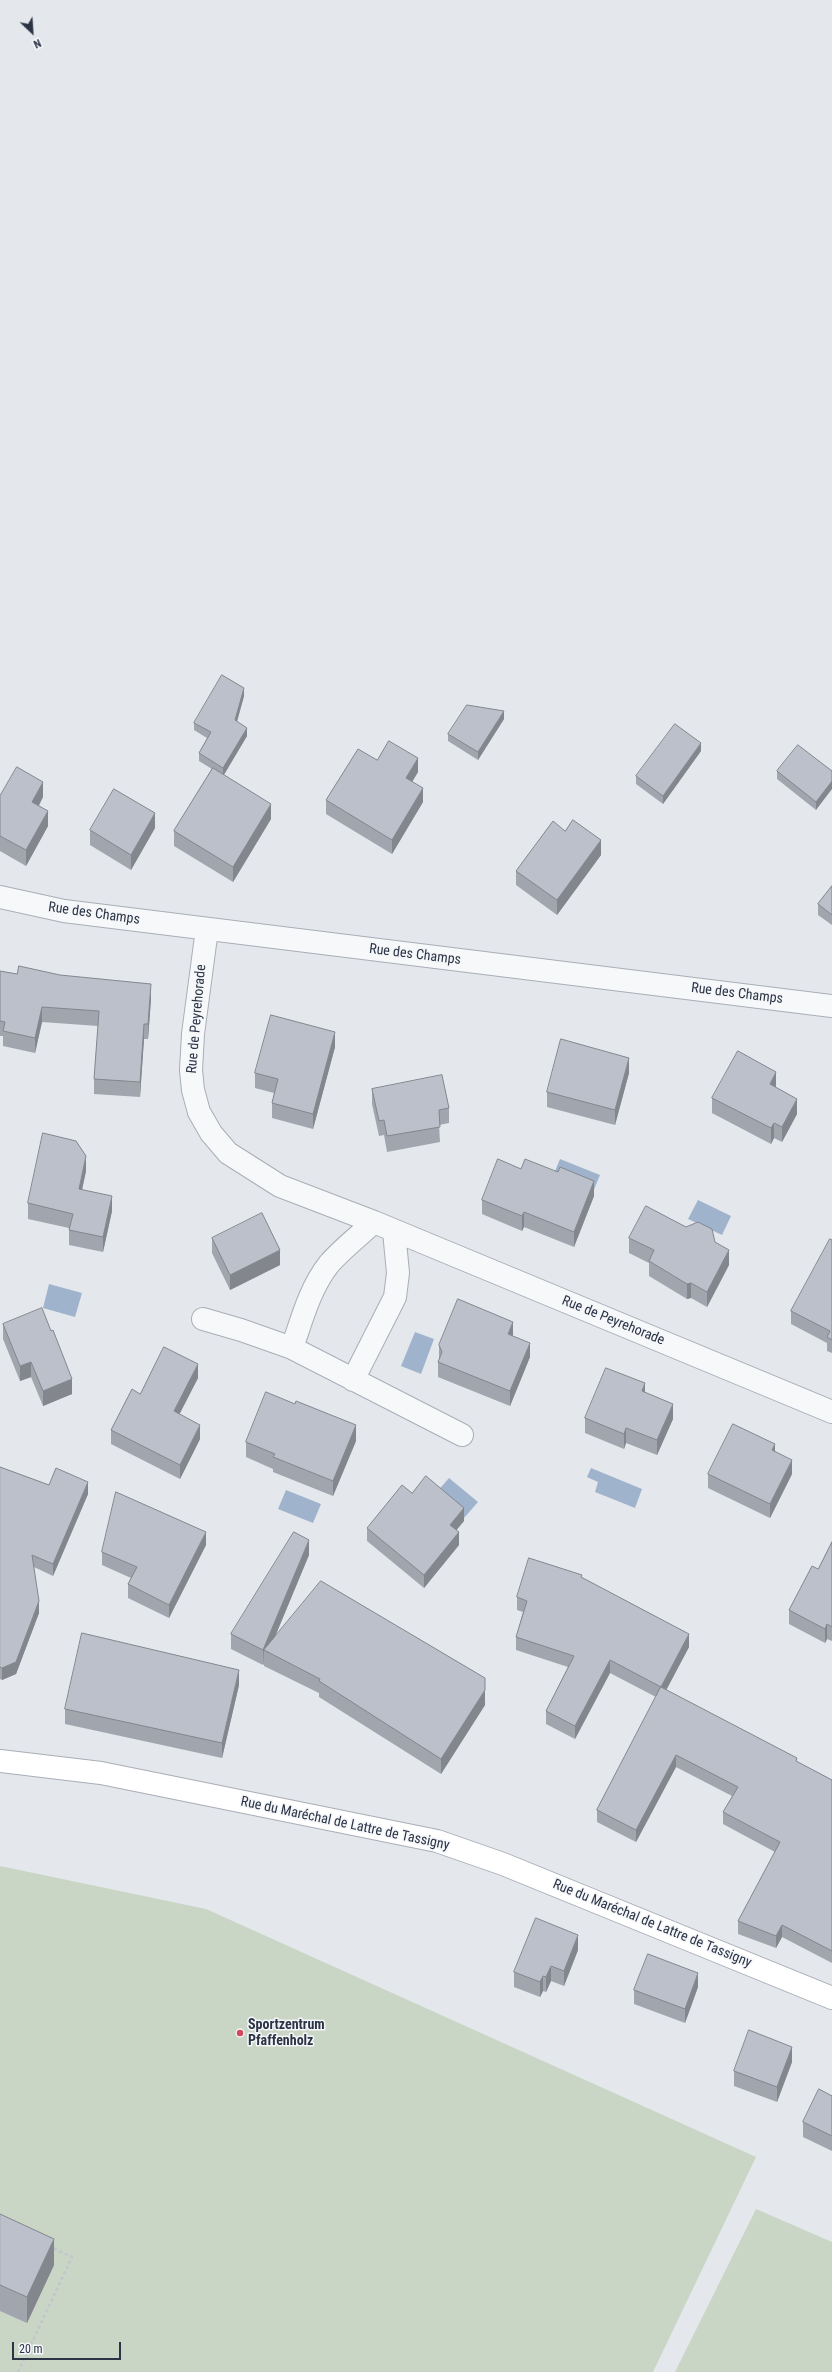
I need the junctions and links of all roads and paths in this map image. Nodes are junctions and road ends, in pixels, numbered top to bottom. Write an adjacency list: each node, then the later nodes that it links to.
1 (0, 897): 2 (street, Rue des Champs)
2 (207, 929): 3 (street, Rue des Champs); 4 (street, Rue de Peyrehorade)
3 (832, 1006)
4 (374, 1222): 5 (street, Rue de Peyrehorade); 7 (street)
5 (394, 1231): 8 (street); 9 (street, Rue de Peyrehorade)
6 (203, 1320): 7 (street)
7 (292, 1348): 8 (street)
8 (353, 1380): 10 (street)
9 (832, 1412)
10 (462, 1435)
11 (0, 1762): 12 (main road, Rue du Maréchal de Lattre de Tassigny)
12 (832, 1998)
13 (50, 2247): 14 (path)
14 (18, 2372)

